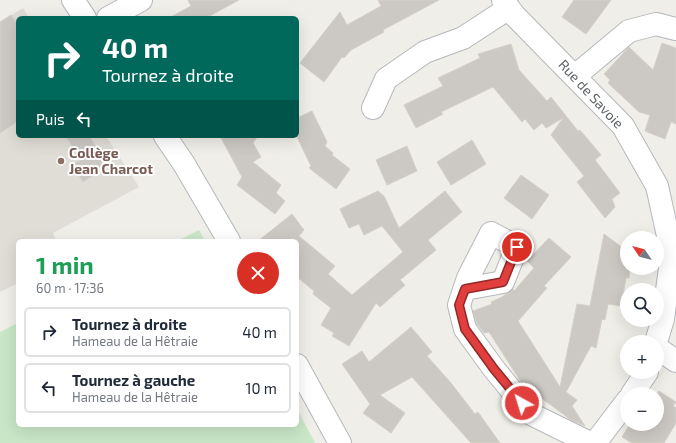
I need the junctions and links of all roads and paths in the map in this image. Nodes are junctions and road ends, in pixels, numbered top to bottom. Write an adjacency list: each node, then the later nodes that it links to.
1 (73, 0): 4 (street)
2 (141, 0): 5 (street)
3 (506, 4): 7 (street, Rue de Savoie); 8 (street)
4 (85, 16)
5 (112, 16)
6 (676, 29): 7 (street)
7 (575, 76): 12 (street, Rue de Savoie)
8 (373, 108)
9 (166, 138): 10 (street)
10 (228, 239)
11 (465, 289): 18 (street)
12 (658, 335)
13 (664, 353): 14 (street)
14 (676, 361)
15 (299, 369): 17 (street)
16 (620, 410): 19 (street)
17 (340, 443)
18 (590, 443)
19 (596, 443)

